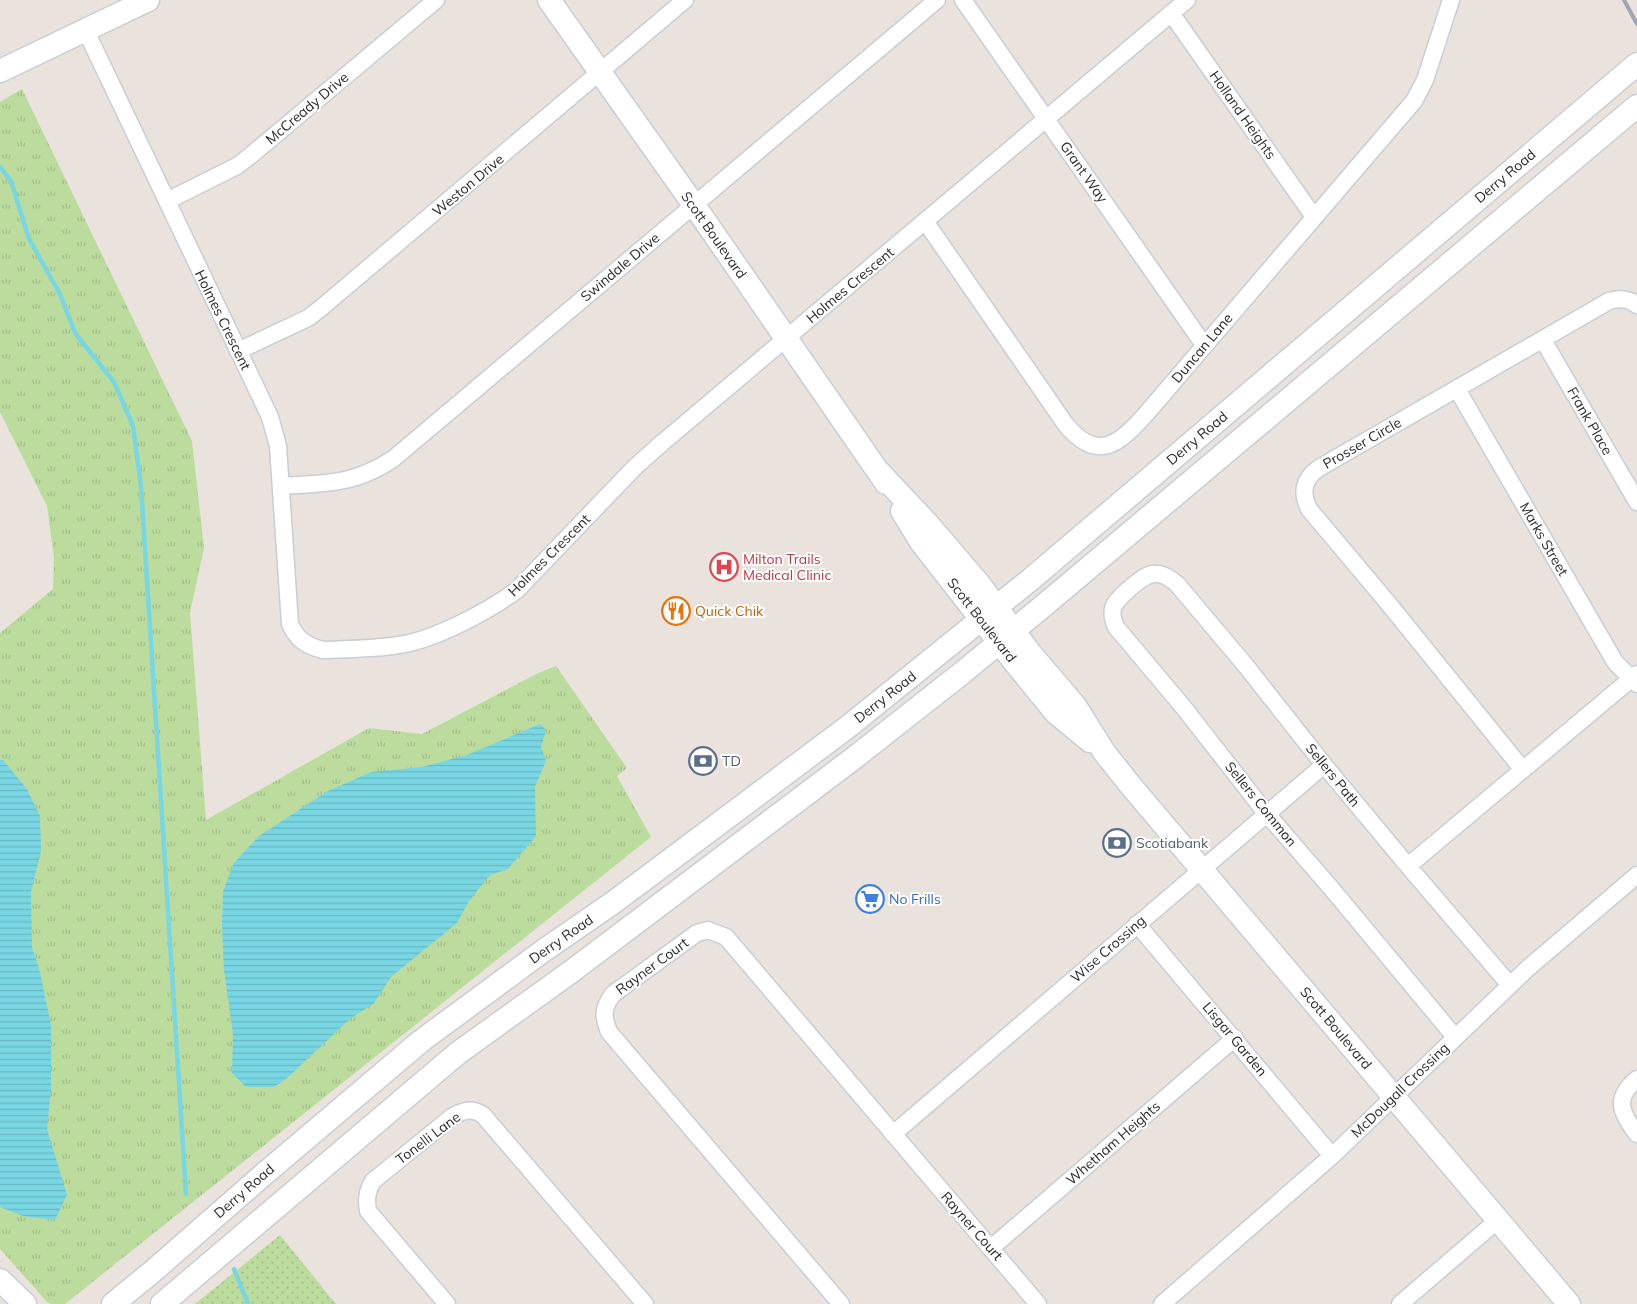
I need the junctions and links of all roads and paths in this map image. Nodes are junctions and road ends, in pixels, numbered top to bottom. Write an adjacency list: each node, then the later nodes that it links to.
1 (148, 0): 10 (main road)
2 (436, 0): 16 (street, McCready Drive)
3 (549, 0): 13 (main road, Scott Boulevard)
4 (685, 0): 13 (street, Weston Drive)
5 (937, 0): 17 (street, Swindale Drive)
6 (963, 0): 15 (street, Grant Way)
7 (1187, 0): 9 (street, Holmes Crescent)
8 (1451, 0): 18 (street, Duncan Lane)
9 (1171, 14): 15 (street, Holmes Crescent); 18 (street, Holland Heights)
10 (85, 29): 12 (main road); 16 (street, Holmes Crescent)
11 (1637, 64): 29 (main road, Derry Road)
12 (0, 71)
13 (600, 72): 17 (main road, Scott Boulevard); 24 (street, Weston Drive)
14 (1637, 106): 30 (main road, Derry Road)
15 (1046, 118): 19 (street, Holmes Crescent); 23 (street, Grant Way)
16 (167, 201): 24 (street, Holmes Crescent)
17 (694, 205): 21 (main road, Scott Boulevard); 26 (street, Swindale Drive)
18 (1314, 216): 23 (street, Duncan Lane)
19 (925, 220): 21 (street, Holmes Crescent); 23 (street, Duncan Lane)
20 (1637, 305): 22 (street, Prosser Circle)
21 (786, 339): 26 (street, Holmes Crescent); 29 (main road, Scott Boulevard)
22 (1543, 340): 25 (street, Prosser Circle); 27 (street, Frank Place)
23 (1204, 344)
24 (238, 351): 26 (street, Holmes Crescent)
25 (1457, 389): 31 (street, Marks Street); 33 (street, Prosser Circle)
26 (281, 486)
27 (1637, 502)
28 (1154, 574): 32 (street, Sellers Path); 34 (street, Sellers Common)
29 (989, 614): 30 (main road, Scott Boulevard); 51 (main road, Derry Road)
30 (1006, 637): 36 (main road, Scott Boulevard); 52 (main road, Derry Road)
31 (1635, 679): 33 (street)
32 (1324, 765): 34 (street, Wise Crossing); 35 (street, Sellers Path)
33 (1523, 770): 35 (street)
34 (1266, 813): 36 (street, Wise Crossing); 40 (street, Sellers Common)
35 (1408, 866): 39 (street, Sellers Path)
36 (1201, 868): 38 (street, Wise Crossing); 43 (main road, Scott Boulevard)
37 (1637, 875): 39 (street, McDougall Crossing)
38 (1137, 924): 41 (street, Lisgar Garden); 44 (street, Wise Crossing)
39 (1509, 984): 40 (street, McDougall Crossing)
40 (1455, 1037): 43 (street, McDougall Crossing)
41 (1235, 1038): 46 (street, Lisgar Garden); 48 (street, Whetham Heights)
42 (1637, 1079): 45 (street)
43 (1394, 1096): 46 (street, McDougall Crossing); 47 (main road, Scott Boulevard)
44 (893, 1134): 48 (street, Rayner Court); 55 (street, Rayner Court)
45 (1637, 1134)
46 (1332, 1156): 57 (street, McDougall Crossing)
47 (1498, 1220): 58 (street); 59 (main road, Scott Boulevard)
48 (991, 1248): 56 (street, Rayner Court)
49 (0, 1280): 50 (main road)
50 (25, 1304)
51 (113, 1304)
52 (162, 1304)
53 (447, 1304): 54 (street, Tonelli Lane)
54 (645, 1304)
55 (841, 1304)
56 (1038, 1304)
57 (1162, 1304)
58 (1400, 1304)
59 (1569, 1304)

